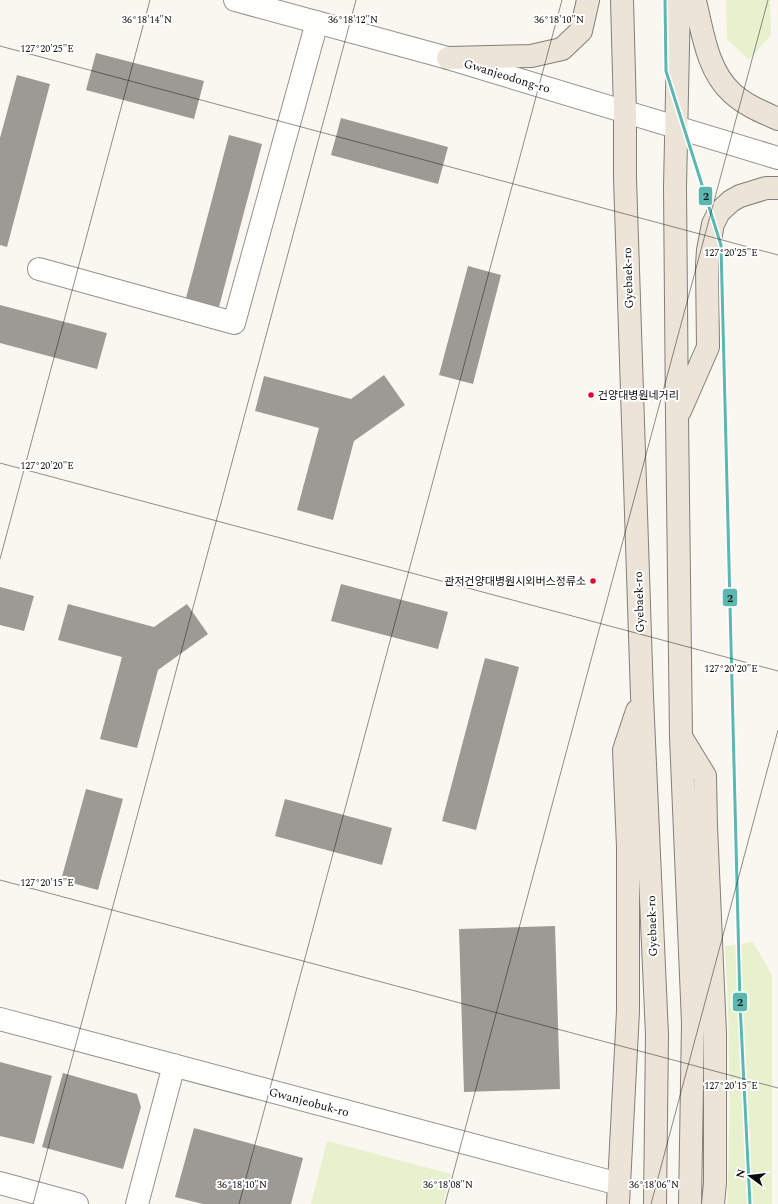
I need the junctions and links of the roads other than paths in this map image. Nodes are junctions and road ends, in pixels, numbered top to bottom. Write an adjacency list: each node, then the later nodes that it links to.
1 (235, 0): 6 (street, Gwanjeodong-ro)
2 (588, 0): 7 (main road)
3 (622, 0): 8 (main road, Gyebaek-ro)
4 (679, 0): 10 (main road)
5 (694, 0): 9 (main road)
6 (317, 22): 7 (street, Gwanjeodong-ro); 13 (street)
7 (448, 58): 8 (street, Gwanjeodong-ro)
8 (625, 112): 10 (street, Gwanjeodong-ro); 15 (main road, Gyebaek-ro)
9 (778, 119)
10 (676, 127): 11 (street, Gwanjeodong-ro); 14 (main road)
11 (778, 158)
12 (778, 188): 14 (main road)
13 (38, 269)
14 (677, 417): 16 (main road)
15 (642, 696): 20 (main road); 23 (main road, Gyebaek-ro)
16 (681, 737): 24 (main road); 25 (main road)
17 (0, 1019): 18 (street, Gwanjeobuk-ro)
18 (174, 1065): 20 (street, Gwanjeobuk-ro); 22 (street)
19 (0, 1183): 21 (street)
20 (618, 1194)
21 (78, 1204)
22 (137, 1204)
23 (655, 1204)
24 (690, 1204)
25 (713, 1204)

